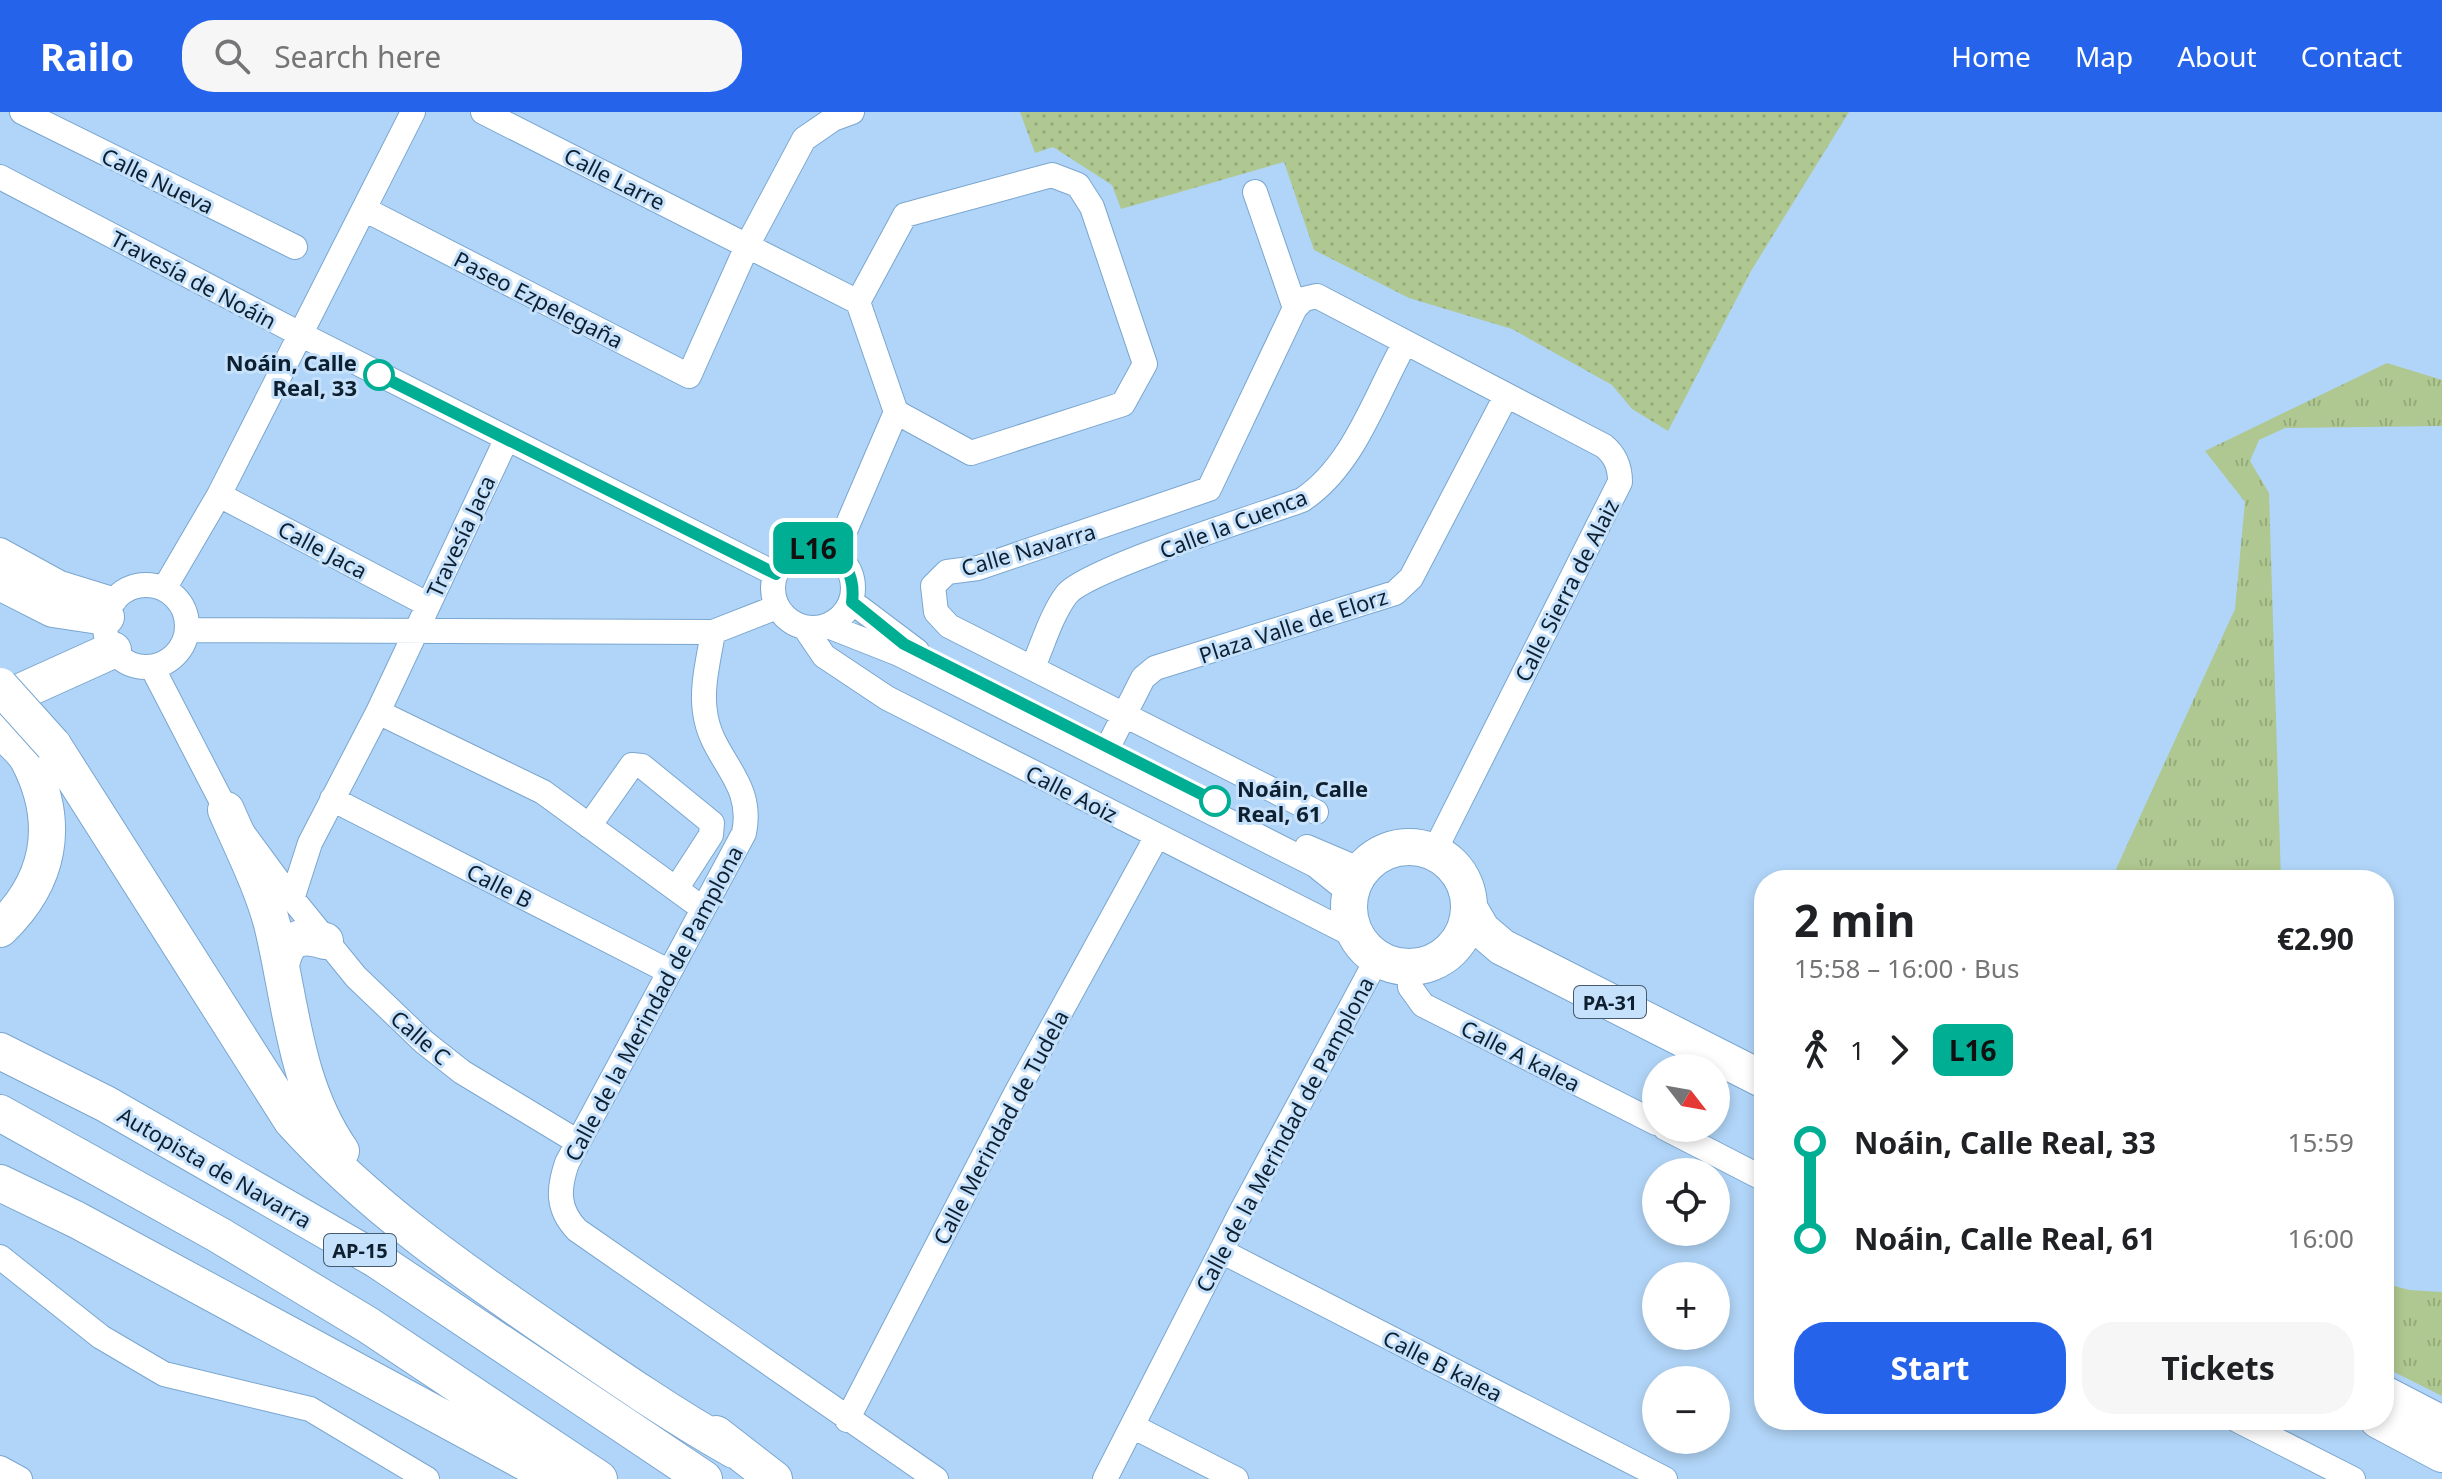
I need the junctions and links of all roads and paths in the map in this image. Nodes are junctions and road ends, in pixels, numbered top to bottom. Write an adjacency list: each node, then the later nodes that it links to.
1 (22, 112): 9 (street, Calle Nueva)
2 (413, 112): 7 (street)
3 (483, 112): 8 (street, Calle Larre)
4 (852, 112): 8 (street)
5 (0, 177): 12 (street, Travesía de Noáin)
6 (1255, 192): 11 (street)
7 (364, 209): 8 (street, Paseo Ezpelegaña); 12 (street)
8 (748, 244): 10 (street, Calle Larre)
9 (295, 247)
10 (858, 302): 15 (street); 15 (street)
11 (1295, 308): 13 (street, Calle Sierra de Alaiz); 32 (street, Calle Navarra)
12 (300, 334): 16 (street, Travesía de Noáin); 17 (street)
13 (1405, 343): 14 (street, Calle Sierra de Alaiz); 32 (street, Calle la Cuenca)
14 (1506, 396): 36 (street, Plaza Valle de Elorz); 45 (street, Calle Sierra de Alaiz)
15 (896, 412): 19 (street)
16 (506, 440): 20 (street, Travesía de Noáin); 24 (street, Travesía Jaca)
17 (219, 495): 22 (street); 24 (street, Calle Jaca)
18 (0, 550): 26 (street)
19 (835, 554): 20 (street); 23 (street)
20 (776, 574): 25 (street)
21 (0, 582): 26 (highway)
22 (164, 589): 26 (street); 28 (street)
23 (852, 602): 27 (street); 38 (street)
24 (427, 604): 29 (street, Travesía Jaca)
25 (777, 607): 27 (street); 30 (street)
26 (111, 622): 31 (street); 34 (highway)
27 (816, 627): 44 (street, Calle Aoiz); 46 (street)
28 (188, 630): 29 (street); 31 (street)
29 (415, 632): 30 (street); 35 (street)
30 (713, 632): 49 (street, Calle de la Merindad de Pamplona)
31 (152, 667): 41 (street, Calle C)
32 (1033, 667): 36 (street, Calle Navarra)
33 (0, 686): 39 (highway, bridge)
34 (0, 701)
35 (378, 712): 40 (street); 43 (street)
36 (1126, 714): 38 (street, Plaza Valle de Elorz); 42 (street, Calle Navarra)
37 (0, 729): 39 (highway)
38 (1108, 747): 46 (street)
39 (41, 752): 51 (highway); 75 (highway)
40 (332, 799): 48 (street); 55 (street, Calle B)
41 (226, 810): 48 (street, Calle C); 54 (highway)
42 (1316, 812)
43 (589, 826): 47 (street); 47 (street)
44 (1157, 836): 53 (street, Calle Aoiz); 70 (street, Calle Merindad de Tudela)
45 (1434, 852): 46 (highway); 50 (highway)
46 (1355, 881): 53 (highway)
47 (676, 889): 49 (street)
48 (292, 899): 52 (street, Calle C)
49 (702, 908): 55 (street, Calle de la Merindad de Pamplona)
50 (1469, 908): 53 (highway); 58 (highway, PA-31)
51 (8, 917)
52 (325, 941): 54 (highway); 63 (street, Calle C)
53 (1395, 956): 57 (highway, PA-31); 62 (street, Calle A kalea); 67 (street, Calle de la Merindad de Pamplona)
54 (281, 966): 75 (highway)
55 (668, 971): 63 (street, Calle de la Merindad de Pamplona)
56 (0, 1051): 82 (highway, Autopista de Navarra / AP-15)
57 (1668, 1054)
58 (1754, 1075)
59 (1730, 1086): 60 (highway)
60 (1754, 1098)
61 (0, 1113): 81 (highway, AP-15)
62 (1642, 1116)
63 (578, 1142): 70 (street, Calle de la Merindad de Pamplona)
64 (1692, 1142): 65 (street)
65 (1754, 1174)
66 (0, 1183): 80 (highway)
67 (1221, 1251): 72 (street, Calle de la Merindad de Pamplona); 87 (street, Calle B kalea)
68 (0, 1257): 79 (street)
69 (2394, 1399): 71 (highway)
70 (847, 1420): 84 (street, Calle de la Merindad de Pamplona)
71 (2442, 1424)
72 (1132, 1426): 85 (street, Calle de la Merindad de Pamplona); 86 (street)
73 (2394, 1428): 76 (highway)
74 (2257, 1430): 88 (street)
75 (734, 1450): 83 (highway)
76 (2442, 1454)
77 (0, 1468): 78 (street)
78 (20, 1479)
79 (427, 1479)
80 (556, 1479)
81 (599, 1479)
82 (704, 1479)
83 (774, 1479)
84 (936, 1479)
85 (1105, 1479)
86 (1236, 1479)
87 (1665, 1479)
88 (2353, 1479)

